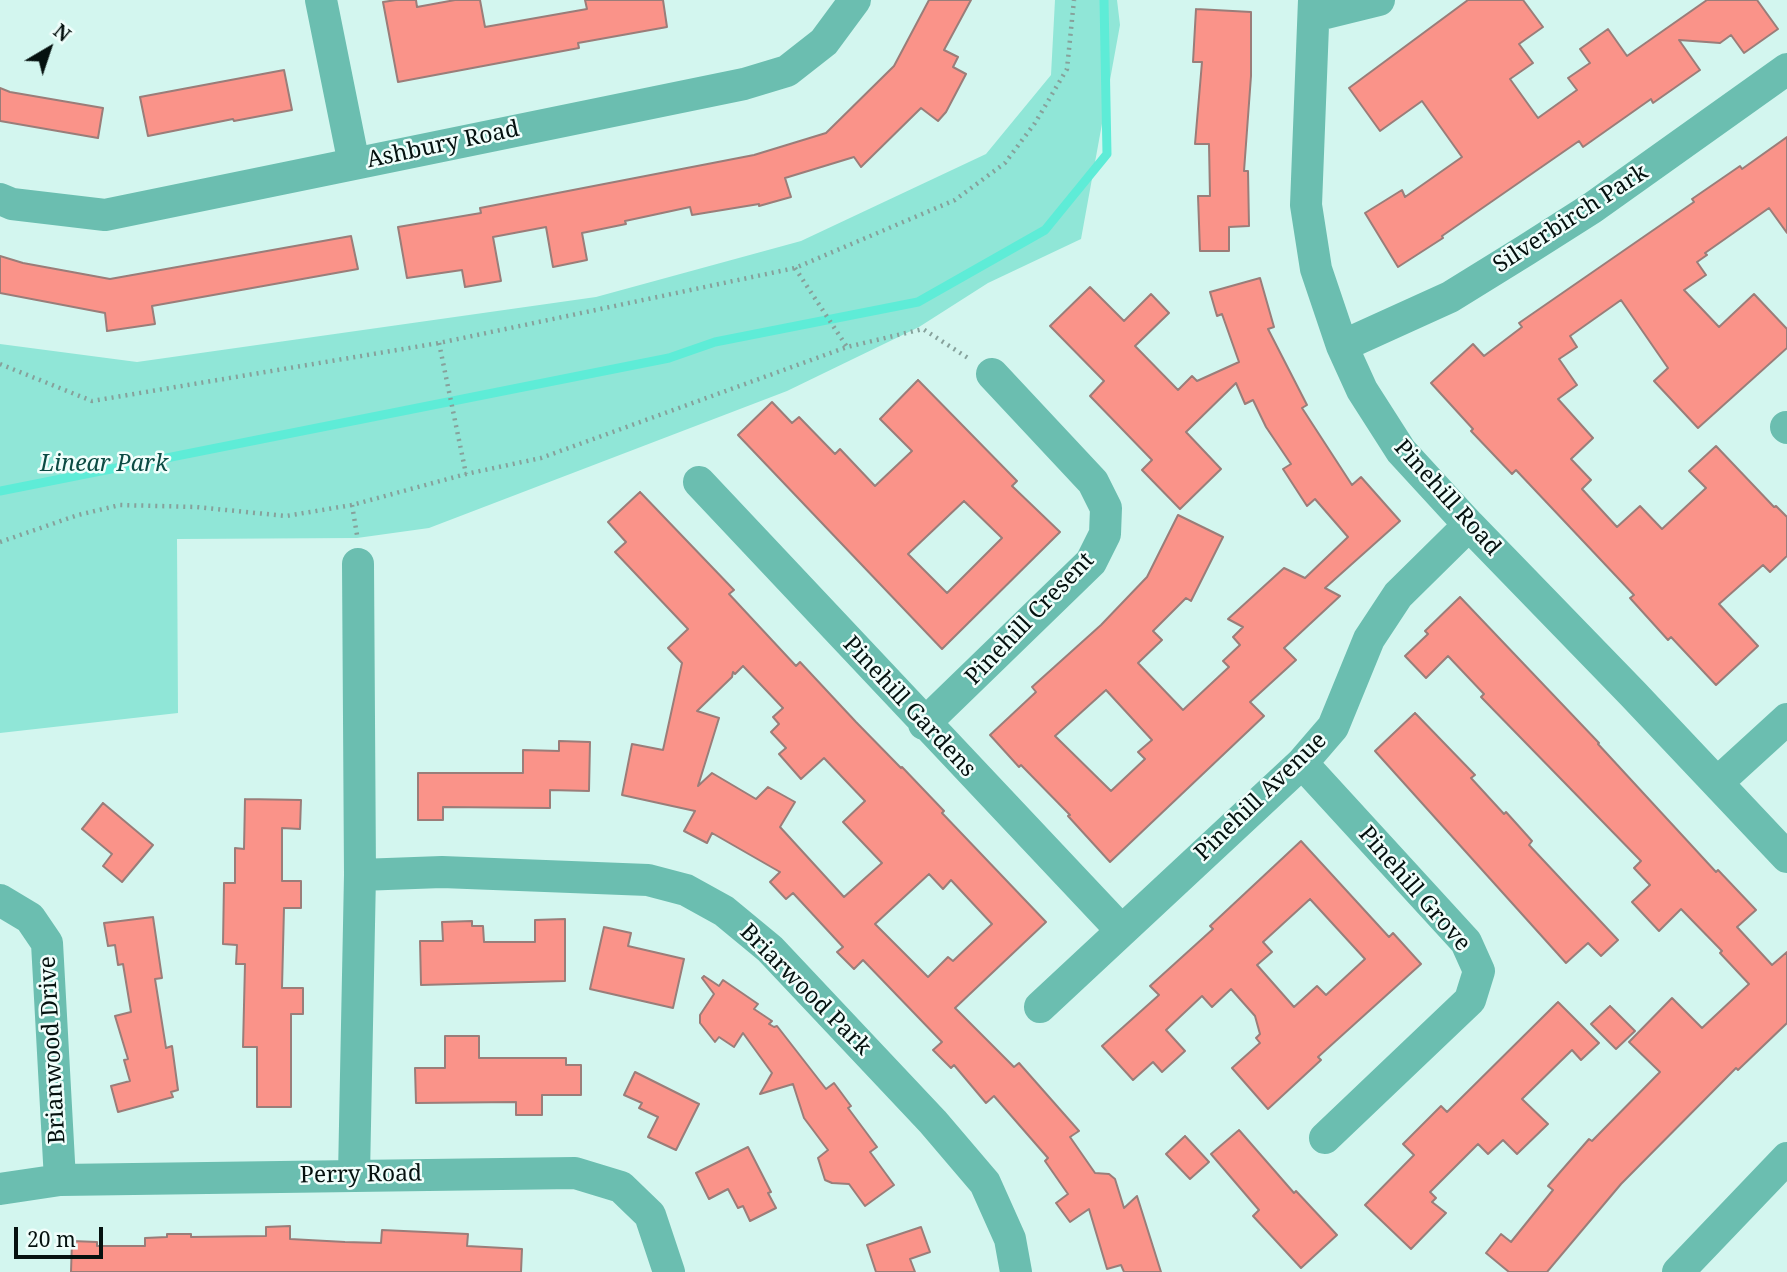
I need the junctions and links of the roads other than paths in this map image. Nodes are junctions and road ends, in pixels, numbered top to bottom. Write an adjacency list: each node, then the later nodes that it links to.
1 (321, 0): 6 (street)
2 (855, 0): 6 (street, Ashbury Road)
3 (1379, 0): 4 (street)
4 (1314, 8): 8 (street, Pinehill Road)
5 (1787, 69): 8 (street, Silverbirch Park)
6 (354, 164): 7 (street, Ashbury Road)
7 (0, 199)
8 (1342, 346): 11 (street, Pinehill Road)
9 (992, 374): 14 (street, Pinehill Cresent)
10 (699, 482): 14 (street, Pinehill Gardens)
11 (1469, 526): 15 (street, Pinehill Avenue); 16 (street, Pinehill Road)
12 (358, 564): 18 (street)
13 (1787, 719): 16 (street)
14 (925, 724): 20 (street, Pinehill Gardens)
15 (1302, 763): 20 (street, Pinehill Avenue); 22 (street, Pinehill Grove)
16 (1717, 783): 17 (street, Pinehill Road)
17 (1787, 857)
18 (360, 875): 24 (street); 28 (street, Briarwood Park)
19 (0, 900): 25 (street, Brianwood Drive)
20 (1121, 930): 21 (street, Pinehill Avenue)
21 (1040, 1007)
22 (1325, 1138)
23 (1787, 1158): 29 (street)
24 (354, 1175): 25 (street, Perry Road); 27 (street, Perry Road)
25 (60, 1180): 26 (street, Perry Road)
26 (0, 1189)
27 (669, 1272)
28 (1016, 1272)
29 (1678, 1272)

